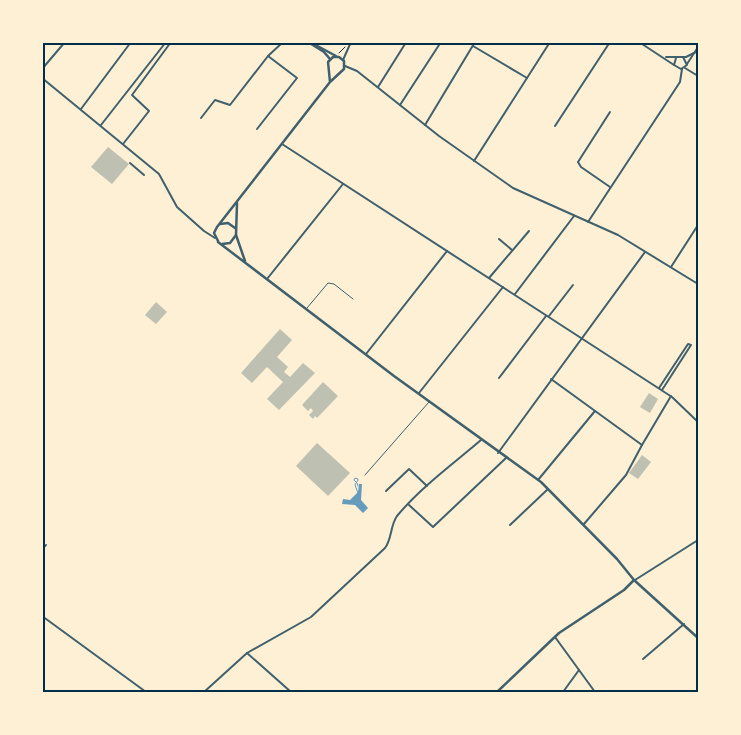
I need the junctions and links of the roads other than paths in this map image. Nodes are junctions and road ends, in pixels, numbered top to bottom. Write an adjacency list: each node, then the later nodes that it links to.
1 (65, 42): 28 (street)
2 (131, 42): 40 (street)
3 (166, 42): 37 (street)
4 (171, 42): 38 (street)
5 (283, 42): 18 (street)
6 (309, 42): 19 (street); 23 (street)
7 (352, 42): 16 (street)
8 (475, 42): 14 (street)
9 (550, 42): 34 (street)
10 (610, 42): 45 (street)
11 (639, 42): 20 (street)
12 (405, 44): 36 (street)
13 (438, 45): 39 (street)
14 (473, 46): 34 (street); 43 (street)
15 (698, 47): 17 (street)
16 (346, 49): 19 (street); 24 (street)
17 (696, 52): 21 (street); 26 (street)
18 (268, 56): 42 (street); 46 (street)
19 (338, 56): 23 (street); 24 (street)
20 (664, 57): 22 (street); 25 (street)
21 (683, 57): 22 (street); 26 (street)
22 (676, 58): 25 (street)
23 (330, 59): 30 (street)
24 (343, 60): 27 (street)
25 (674, 65): 29 (street)
26 (687, 65): 29 (street)
27 (345, 66): 31 (street); 36 (street)
28 (42, 69)
29 (683, 69): 32 (street); 53 (street)
30 (330, 71): 31 (street); 35 (street)
31 (338, 73): 35 (street)
32 (698, 76)
33 (42, 78): 40 (street)
34 (527, 78): 49 (street)
35 (330, 82): 48 (street)
36 (378, 87): 39 (street)
37 (126, 94): 38 (street); 44 (street)
38 (132, 94): 47 (street)
39 (400, 105): 43 (street)
40 (81, 109): 44 (street)
41 (610, 112): 53 (street)
42 (201, 118)
43 (425, 125): 49 (street)
44 (101, 126): 47 (street)
45 (555, 126)
46 (257, 129)
47 (123, 144): 62 (street)
48 (282, 144): 52 (street); 54 (street)
49 (474, 162): 55 (street)
50 (130, 163): 51 (street)
51 (144, 175)
52 (343, 184): 67 (street); 72 (street)
53 (611, 188): 56 (street)
54 (238, 201): 58 (street); 61 (street)
55 (574, 216): 56 (street); 76 (street)
56 (588, 222): 68 (street)
57 (698, 225): 70 (street)
58 (217, 227): 60 (street); 61 (street)
59 (528, 231): 66 (street)
60 (214, 233): 62 (street); 63 (street)
61 (236, 233): 65 (street); 69 (street)
62 (210, 234): 63 (street)
63 (215, 238): 65 (street)
64 (499, 239): 66 (street)
65 (218, 242): 69 (street)
66 (512, 250): 71 (street)
67 (447, 251): 71 (street); 81 (street)
68 (645, 252): 70 (street); 80 (street)
69 (247, 264): 72 (street)
70 (671, 267): 73 (street)
71 (489, 278): 75 (street)
72 (267, 279): 78 (street)
73 (698, 284)
74 (573, 285): 79 (street)
75 (503, 287): 76 (street); 85 (street)
76 (514, 294): 79 (street)
77 (353, 299): 78 (lane)
78 (307, 309): 81 (street)
79 (548, 316): 80 (street); 82 (street)
80 (582, 338): 83 (street); 84 (street)
81 (366, 354): 85 (street)
82 (500, 378)
83 (551, 379): 88 (street); 92 (street)
84 (660, 389): 84 (street); 86 (street)
85 (418, 393): 87 (street)
86 (671, 396): 89 (street); 91 (street)
87 (430, 402): 90 (street); 94 (lane)
88 (596, 411): 91 (street); 95 (street)
89 (698, 422)
90 (482, 440): 92 (street); 96 (street)
91 (642, 445): 100 (street)
92 (498, 453): 93 (street)
93 (506, 458): 95 (street); 99 (street)
94 (365, 475)
95 (538, 480): 97 (street)
96 (427, 486): 98 (street); 99 (street)
97 (548, 488): 100 (street); 101 (street)
98 (386, 492)
99 (408, 504): 110 (street)
100 (584, 524): 105 (street)
101 (510, 525)
102 (698, 540): 105 (street)
103 (46, 545): 104 (street)
104 (42, 550)
105 (634, 580): 107 (street); 108 (street)
106 (42, 616): 113 (street)
107 (684, 624): 109 (street); 111 (street)
108 (555, 638): 112 (street); 116 (street)
109 (698, 638)
110 (247, 653): 114 (street); 115 (street)
111 (643, 659)
112 (580, 670): 117 (street); 118 (street)
113 (146, 692)
114 (204, 692)
115 (291, 692)
116 (497, 692)
117 (563, 692)
118 (595, 692)

